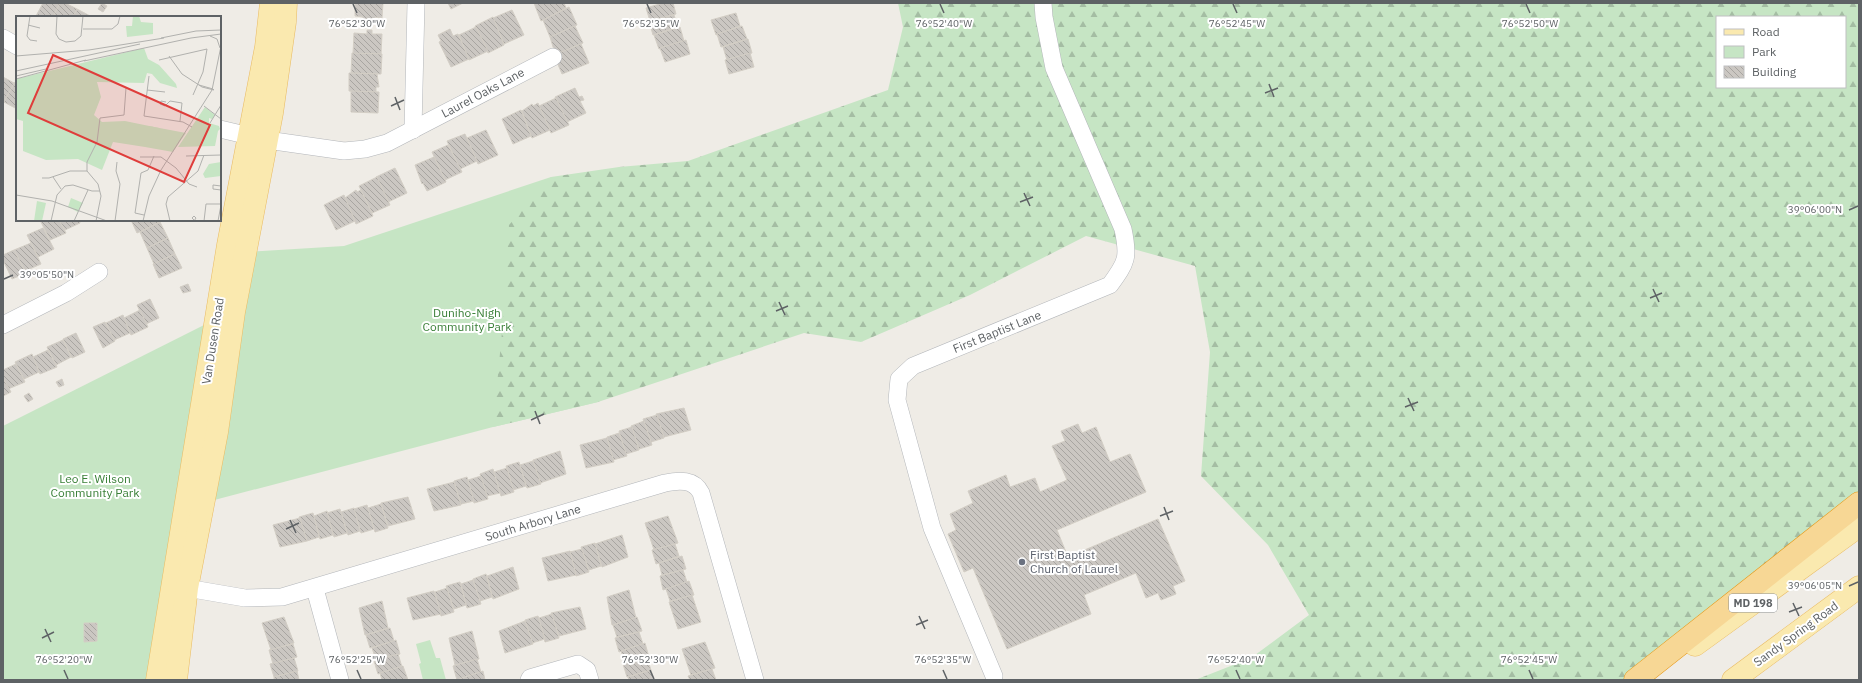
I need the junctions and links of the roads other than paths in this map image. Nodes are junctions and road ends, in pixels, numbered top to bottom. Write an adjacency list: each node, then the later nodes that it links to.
1 (271, 3): 10 (main road, Van Dusen Road)
2 (286, 3): 10 (main road, Van Dusen Road)
3 (416, 3): 9 (street)
4 (1043, 3): 18 (street, First Baptist Lane)
5 (3, 38): 6 (street)
6 (16, 45)
7 (553, 57): 9 (street, Laurel Oaks Lane)
8 (221, 129): 10 (street, Laurel Oaks Lane)
9 (412, 130): 10 (street, Laurel Oaks Lane)
10 (258, 138): 15 (main road, Van Dusen Road)
11 (99, 272): 12 (street)
12 (3, 325)
13 (1859, 503): 25 (highway)
14 (1859, 526): 26 (main road, MD 198)
15 (180, 587): 17 (street, South Arbory Lane); 19 (main road, Van Dusen Road); 20 (main road, Van Dusen Road)
16 (1859, 587): 27 (main road, Sandy Spring Road)
17 (315, 589): 21 (street); 24 (street, South Arbory Lane)
18 (994, 676)
19 (157, 680)
20 (176, 680)
21 (340, 680)
22 (529, 680): 23 (street)
23 (590, 680)
24 (755, 680)
25 (1635, 680)
26 (1647, 680)
27 (1733, 680)

